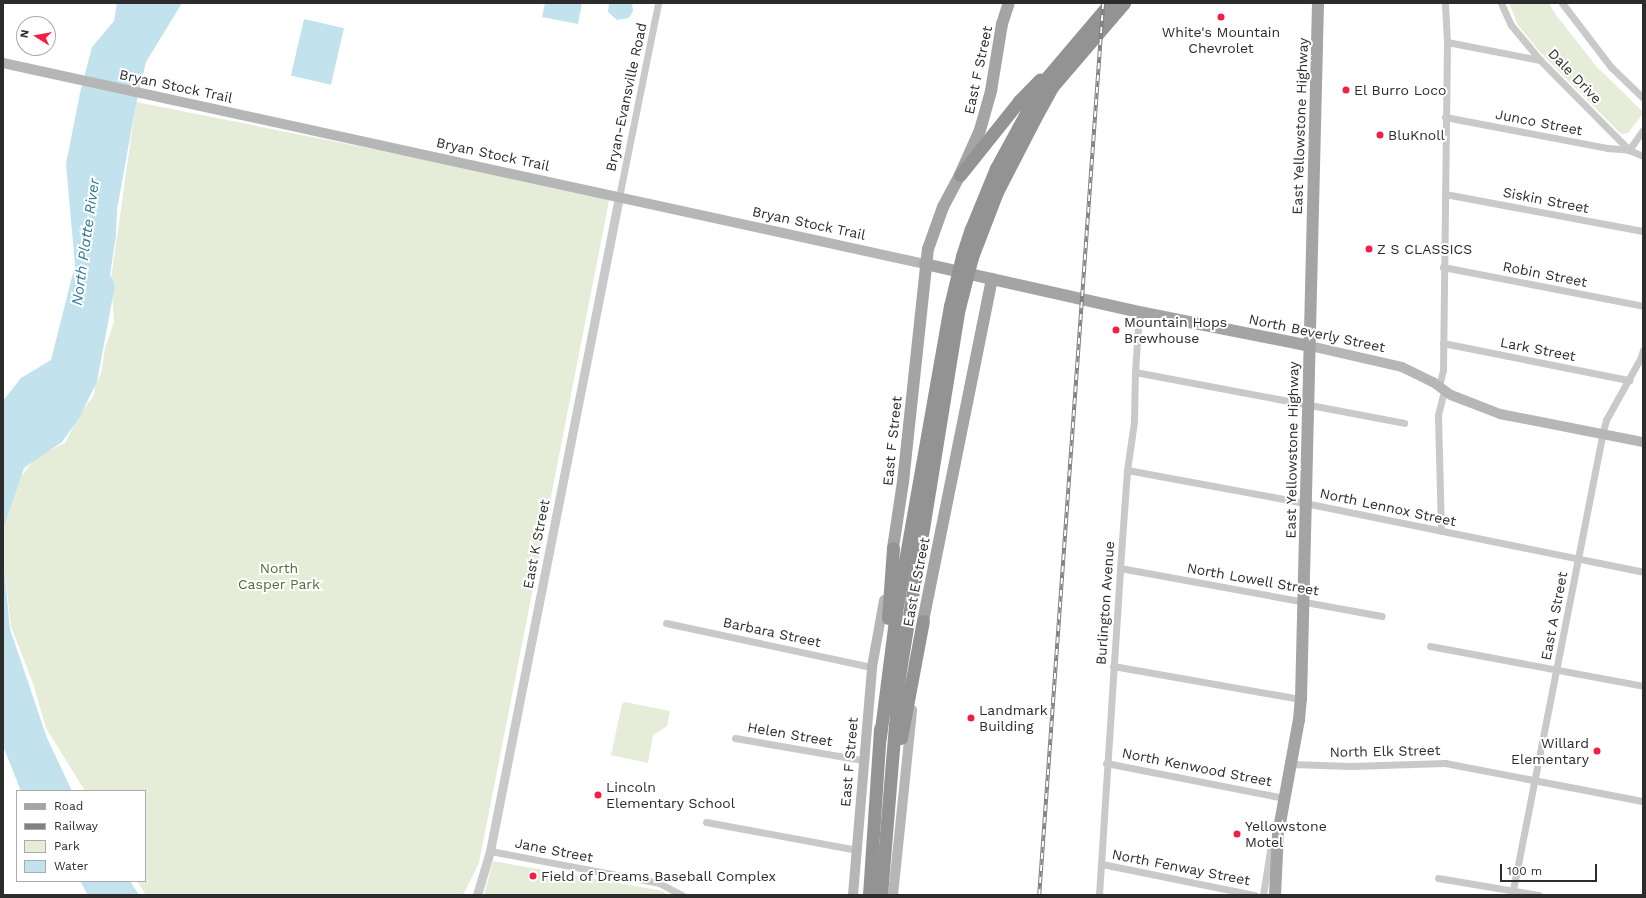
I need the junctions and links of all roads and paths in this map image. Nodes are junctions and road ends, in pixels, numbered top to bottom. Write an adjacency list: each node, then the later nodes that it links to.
1 (658, 3): 20 (street, Bryan-Evansville Road)
2 (1009, 3): 18 (main road, East F Street)
3 (1110, 3): 9 (highway)
4 (1124, 3): 61 (highway)
5 (1318, 3): 29 (main road, East Yellowstone Highway)
6 (1445, 3): 10 (street)
7 (1501, 3): 11 (street, Dale Drive)
8 (1562, 3): 13 (street)
9 (1090, 25): 18 (highway); 55 (highway)
10 (1447, 42): 11 (street); 14 (street)
11 (1540, 60): 16 (street, Dale Drive)
12 (3, 63): 20 (main road, Bryan Stock Trail)
13 (1643, 98)
14 (1445, 117): 16 (street, Junco Street); 19 (street)
15 (1643, 130): 16 (street)
16 (1629, 150): 17 (street, Dale Drive)
17 (1643, 156)
18 (960, 175): 22 (main road, East F Street)
19 (1445, 194): 21 (street, Siskin Street); 23 (street)
20 (619, 197): 22 (main road, Bryan Stock Trail); 67 (street, East K Street)
21 (1643, 231)
22 (925, 264): 24 (main road, Bryan Stock Trail); 41 (main road, East F Street)
23 (1443, 267): 26 (street, Robin Street); 28 (street)
24 (976, 275): 25 (main road, North Beverly Street)
25 (992, 279): 27 (main road, North Beverly Street); 47 (main road, East E Street)
26 (1643, 306)
27 (1139, 312): 29 (main road, North Beverly Street); 31 (street, Burlington Avenue)
28 (1443, 343): 32 (street, Lark Street); 33 (street)
29 (1310, 346): 33 (main road, North Beverly Street); 34 (main road, East Yellowstone Highway)
30 (1643, 350): 32 (street, East A Street)
31 (1135, 372): 34 (street); 38 (street, Burlington Avenue)
32 (1629, 380): 36 (street, East A Street)
33 (1441, 388): 36 (main road, North Beverly Street); 40 (street)
34 (1307, 404): 35 (street); 39 (main road, East Yellowstone Highway)
35 (1404, 423)
36 (1602, 435): 37 (main road, North Beverly Street); 42 (street, East A Street)
37 (1643, 442)
38 (1127, 470): 39 (street, North Lennox Street); 43 (street, Burlington Avenue)
39 (1305, 503): 40 (street, North Lennox Street); 45 (main road, East Yellowstone Highway)
40 (1441, 531): 42 (street, North Lennox Street)
41 (893, 548): 51 (main road, East F Street); 55 (highway)
42 (1579, 558): 44 (street, North Lennox Street); 52 (street, East A Street)
43 (1120, 568): 45 (street, North Lowell Street); 50 (street, Burlington Avenue)
44 (1643, 572)
45 (1303, 600): 46 (street, North Lowell Street); 54 (main road, East Yellowstone Highway)
46 (1382, 616)
47 (923, 621): 61 (highway); 76 (main road, East E Street)
48 (666, 623): 51 (street, Barbara Street)
49 (1430, 646): 52 (street)
50 (1113, 666): 54 (street); 58 (street, Burlington Avenue)
51 (872, 667): 57 (main road, East F Street)
52 (1557, 669): 53 (street); 60 (street, East A Street)
53 (1643, 686)
54 (1301, 699): 59 (main road, East Yellowstone Highway)
55 (880, 737): 74 (highway)
56 (735, 738): 57 (street, Helen Street)
57 (863, 760): 66 (main road, East F Street)
58 (1106, 762): 62 (street, North Kenwood Street); 68 (street, Burlington Avenue)
59 (1291, 764): 60 (street, North Elk Street); 62 (main road, East Yellowstone Highway)
60 (1534, 781): 63 (street, North Elk Street); 70 (street, East A Street)
61 (889, 789): 75 (highway)
62 (1284, 798): 65 (main road, East Yellowstone Highway)
63 (1643, 801)
64 (706, 822): 66 (street)
65 (1278, 834): 79 (street); 80 (main road, East Yellowstone Highway)
66 (857, 850): 73 (main road, East F Street)
67 (490, 851): 71 (street, East K Street); 72 (street, Jane Street)
68 (1102, 864): 77 (street, Burlington Avenue); 78 (street, North Fenway Street)
69 (1438, 878): 70 (street)
70 (1513, 892): 81 (street)
71 (477, 895)
72 (682, 895)
73 (853, 895)
74 (868, 895)
75 (881, 895)
76 (893, 895)
77 (1099, 895)
78 (1255, 895)
79 (1263, 895)
80 (1275, 895)
81 (1539, 895)

